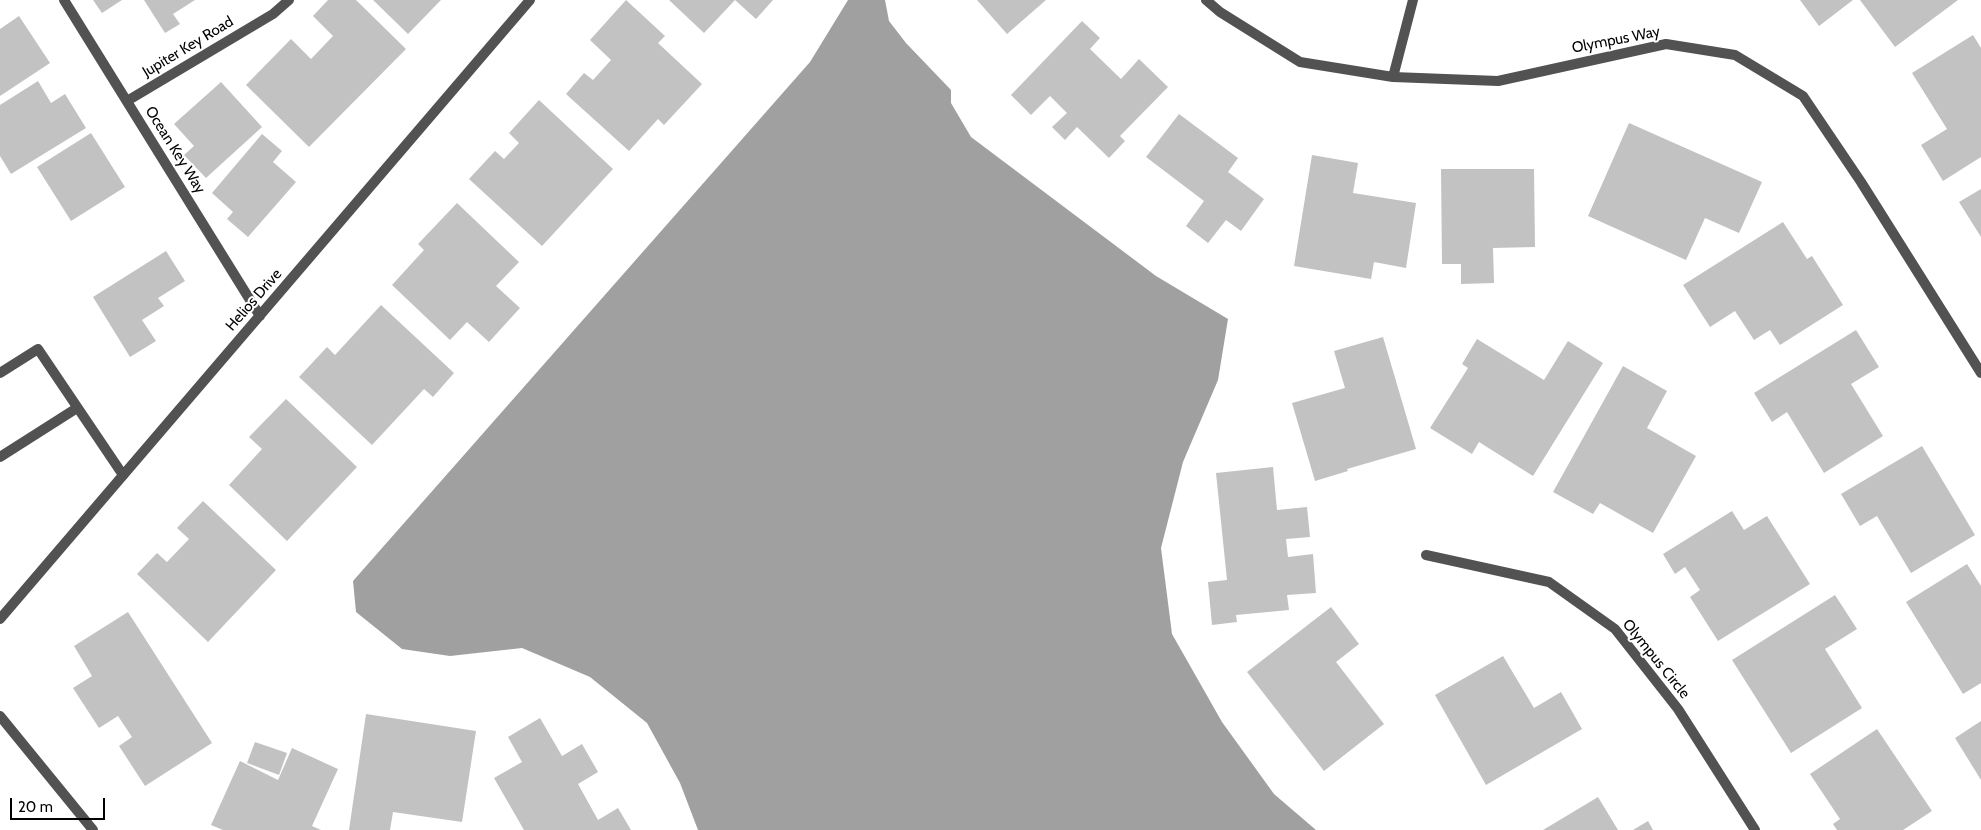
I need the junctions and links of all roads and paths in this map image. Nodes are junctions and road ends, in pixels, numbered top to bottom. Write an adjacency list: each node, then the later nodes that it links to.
1 (64, 0): 7 (street, Ocean Key Way)
2 (289, 0): 7 (street, Jupiter Key Road)
3 (530, 0): 8 (street, Helios Drive)
4 (1206, 0): 6 (street, Olympus Way)
5 (1413, 0): 6 (street)
6 (1393, 77): 10 (street, Olympus Way)
7 (127, 101): 8 (street, Ocean Key Way)
8 (260, 316): 13 (street, Helios Drive)
9 (0, 373): 11 (street)
10 (1981, 373)
11 (77, 408): 12 (street); 13 (street)
12 (0, 457)
13 (123, 475): 15 (street, Helios Drive)
14 (1426, 555): 18 (street, Olympus Circle)
15 (0, 619)
16 (0, 716): 17 (street)
17 (94, 830)
18 (1755, 830)

